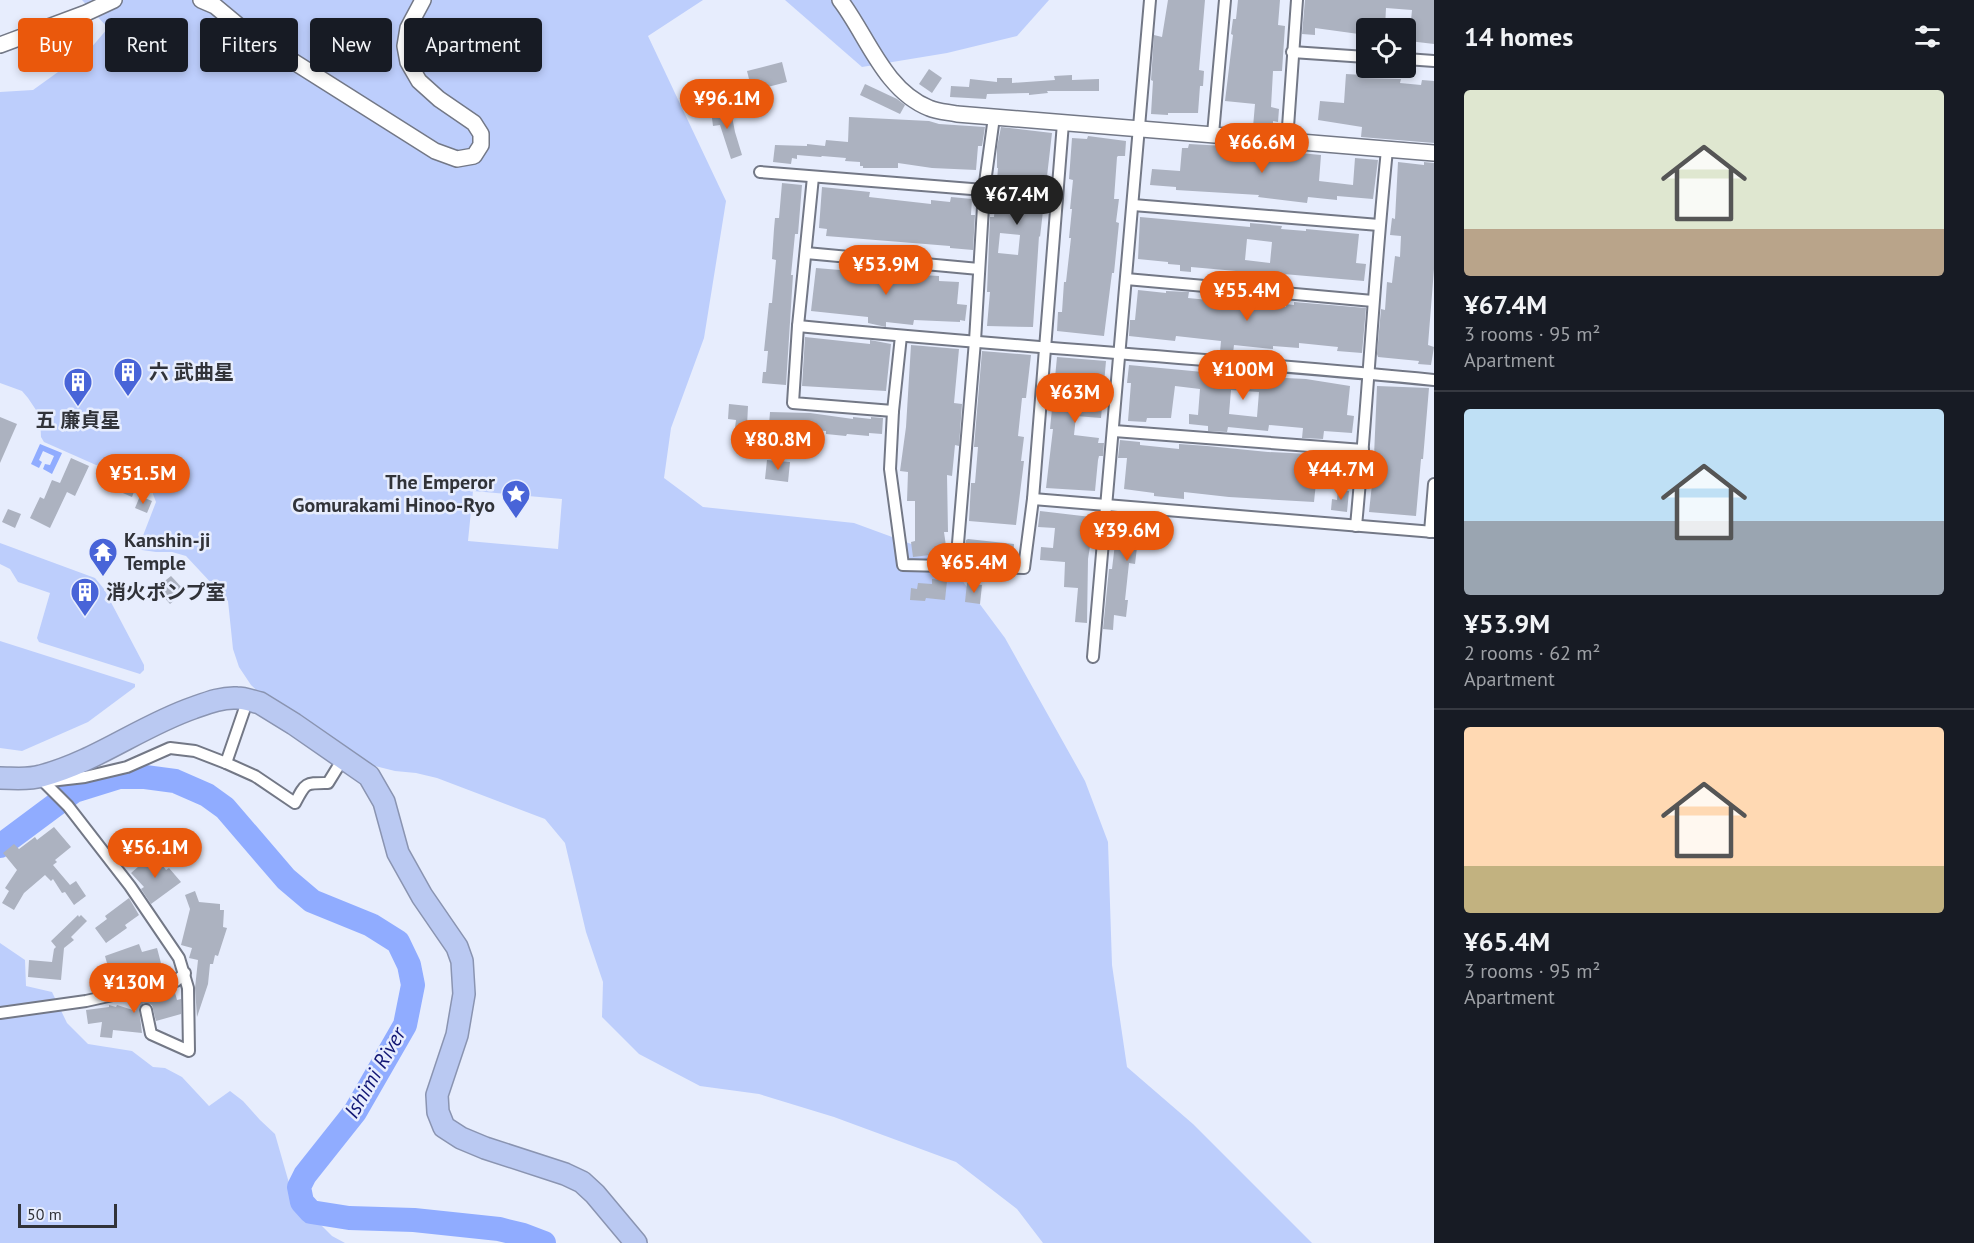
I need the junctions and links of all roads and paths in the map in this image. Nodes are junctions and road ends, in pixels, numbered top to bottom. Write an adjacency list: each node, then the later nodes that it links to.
1 (114, 0): 8 (street)
2 (201, 0): 3 (street)
3 (423, 0)
4 (840, 0): 13 (street)
5 (1150, 0): 15 (street)
6 (1225, 0): 16 (street)
7 (1297, 0): 9 (street)
8 (0, 45)
9 (1292, 52): 10 (street); 17 (street)
10 (1356, 56)
11 (1416, 60): 12 (street)
12 (1434, 61)
13 (994, 117): 14 (street); 22 (street)
14 (1063, 123): 15 (street); 32 (street)
15 (1139, 129): 16 (street); 23 (street)
16 (1213, 134): 17 (street)
17 (1287, 141): 18 (street)
18 (1387, 150): 19 (street); 24 (street)
19 (1434, 153)
20 (760, 172): 21 (street)
21 (813, 177): 22 (street); 25 (street)
22 (984, 190): 26 (street)
23 (1133, 205): 24 (street); 27 (street)
24 (1379, 225): 28 (street)
25 (806, 253): 26 (street); 29 (street)
26 (979, 269): 31 (street)
27 (1126, 279): 28 (street); 33 (street)
28 (1373, 301): 34 (street)
29 (798, 326): 30 (street); 36 (street)
30 (901, 336): 31 (street); 36 (street)
31 (975, 341): 32 (street); 44 (street)
32 (1045, 347): 33 (street); 40 (street)
33 (1119, 353): 34 (street); 37 (street)
34 (1367, 373): 35 (street); 38 (street)
35 (1434, 380)
36 (893, 411): 44 (street)
37 (1114, 431): 38 (street); 41 (street)
38 (1363, 450): 42 (street)
39 (1434, 484): 43 (street)
40 (1033, 499): 41 (street); 44 (street)
41 (1107, 506): 42 (street); 45 (street)
42 (1356, 526): 43 (street)
43 (1432, 532)
44 (956, 567)
45 (1093, 657)
46 (248, 699): 47 (highway); 48 (street); 49 (highway)
47 (344, 758): 48 (street); 54 (highway)
48 (226, 763): 49 (street)
49 (39, 777): 50 (highway); 51 (street)
50 (0, 778)
51 (184, 973): 52 (street); 53 (street)
52 (146, 1010)
53 (0, 1013)
54 (636, 1243)

